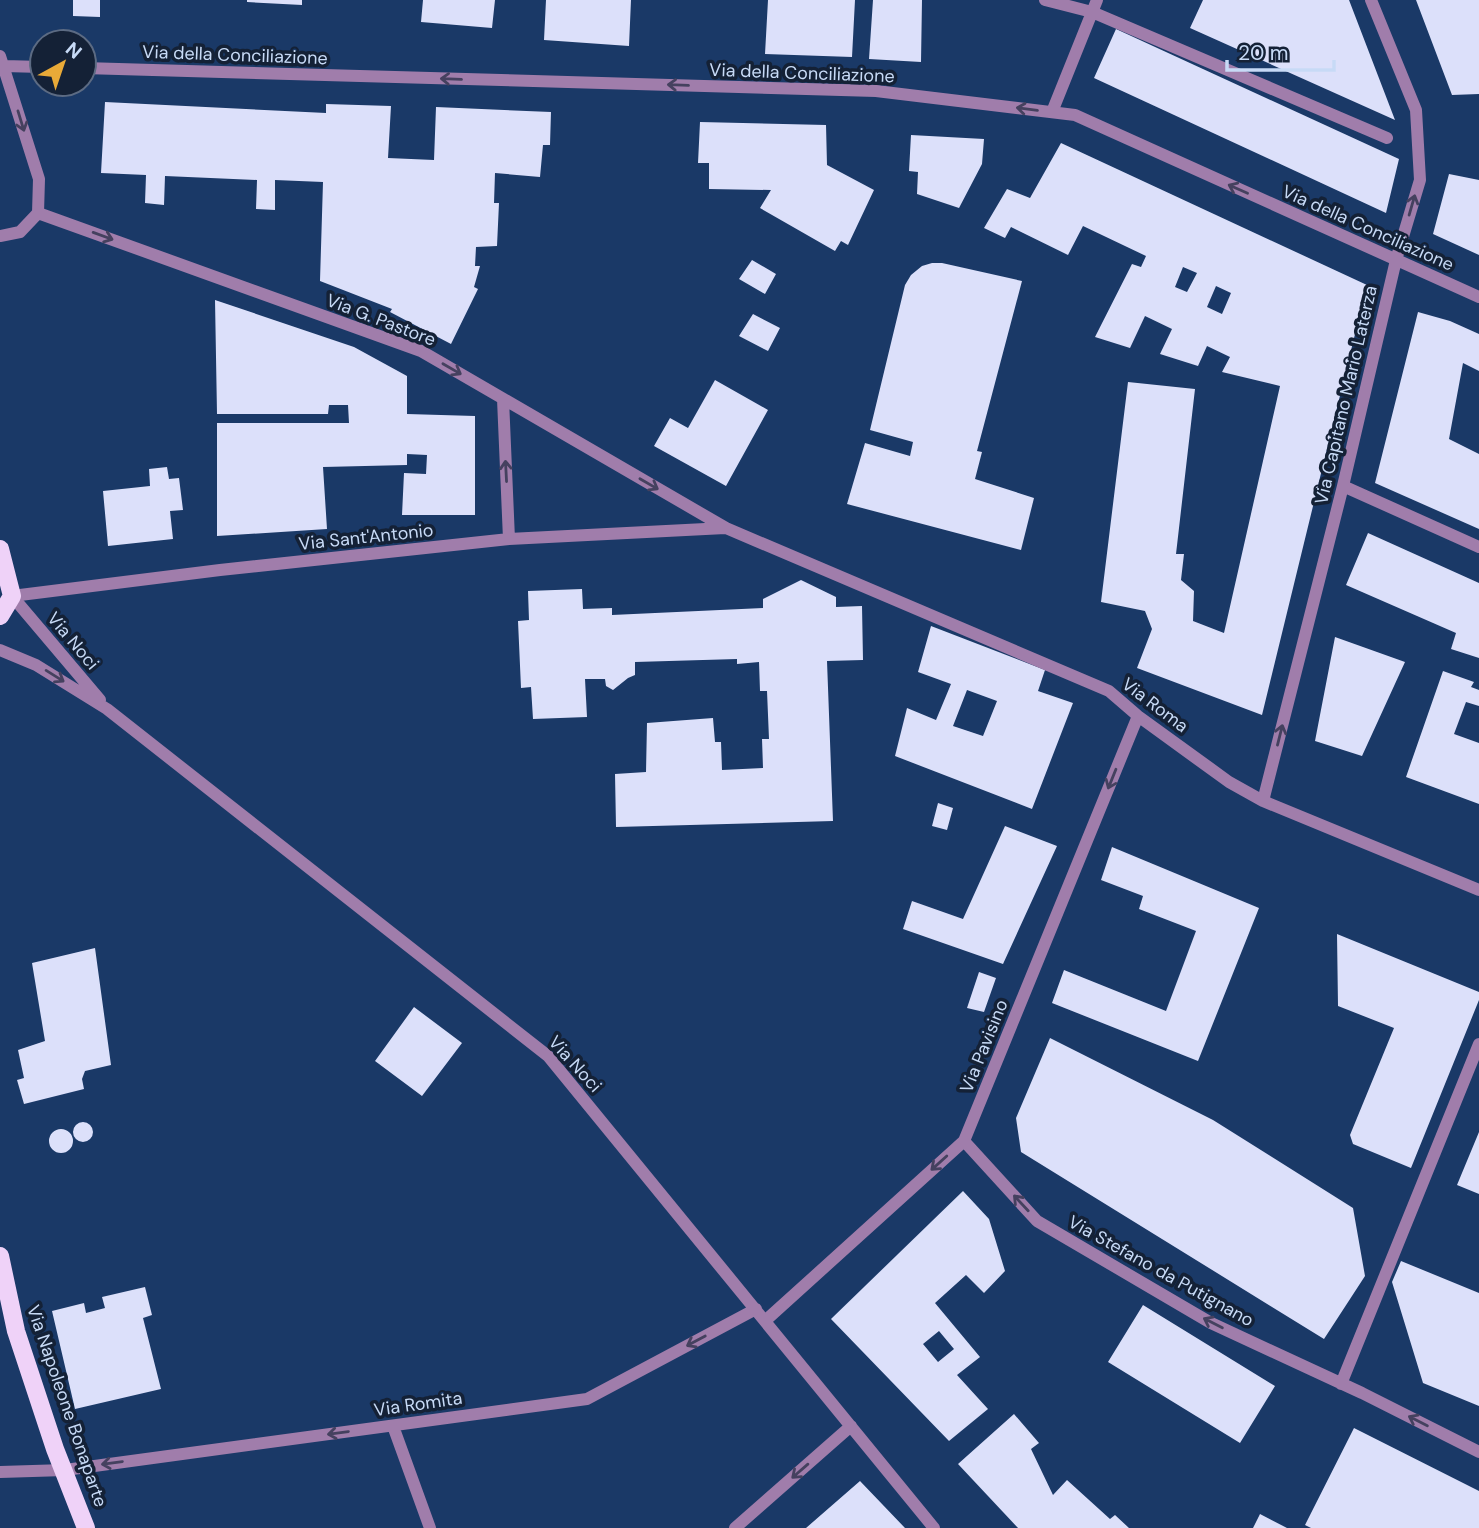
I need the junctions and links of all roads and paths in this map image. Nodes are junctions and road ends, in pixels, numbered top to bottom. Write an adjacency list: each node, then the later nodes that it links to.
1 (1045, 0): 3 (street)
2 (1371, 0): 11 (street, Via Capitano Mario Laterza, one-way to 2)
3 (1094, 6): 7 (street); 8 (street)
4 (2, 61): 5 (street); 9 (street, one-way to 9)
5 (28, 65)
6 (98, 68): 7 (street, Via della Conciliazione, one-way to 6)
7 (1052, 112): 11 (street, Via della Conciliazione, one-way to 7)
8 (1387, 138)
9 (38, 213): 10 (street); 13 (street, Via G. Pastore, one-way to 13)
10 (0, 236)
11 (1396, 260): 12 (street, Via della Conciliazione); 14 (street, Via Capitano Mario Laterza)
12 (1479, 297)
13 (503, 399): 15 (street, Via G. Pastore, one-way to 15); 16 (street, one-way to 13)
14 (1343, 486): 17 (street); 24 (street, Via Capitano Mario Laterza, one-way to 14)
15 (726, 528): 16 (street, Via Sant'Antonio); 23 (street, Via Roma)
16 (509, 539): 19 (street, Via Sant'Antonio)
17 (1479, 547)
18 (0, 549): 19 (main road)
19 (12, 596): 20 (main road); 22 (street, Via Noci)
20 (0, 616)
21 (0, 650): 22 (street, Via Noci, one-way to 22)
22 (107, 709): 29 (street, Via Noci)
23 (1138, 716): 24 (street, Via Roma); 27 (street, Via Pavisino, one-way to 27)
24 (1263, 801): 25 (street, Via Roma)
25 (1479, 890)
26 (1479, 1044): 31 (street)
27 (964, 1140): 30 (street, Via Pavisino, one-way to 30); 31 (street, Via Stefano da Putignano, one-way to 27)
28 (0, 1256): 35 (main road, Via Napoleone Bonaparte)
29 (756, 1309): 30 (street, Via Noci); 32 (street, Via Romita, one-way to 32)
30 (765, 1321): 33 (street, Via Noci)
31 (1341, 1384): 34 (street, Via Stefano da Putignano, one-way to 31)
32 (393, 1426): 35 (street, Via Romita, one-way to 35); 38 (street)
33 (851, 1426): 39 (street, one-way to 39); 40 (street, Via Noci)
34 (1479, 1452)
35 (65, 1470): 36 (street, Via Romita); 37 (main road, Via Napoleone Bonaparte)
36 (0, 1472)
37 (86, 1528)
38 (430, 1528)
39 (735, 1528)
40 (934, 1528)

